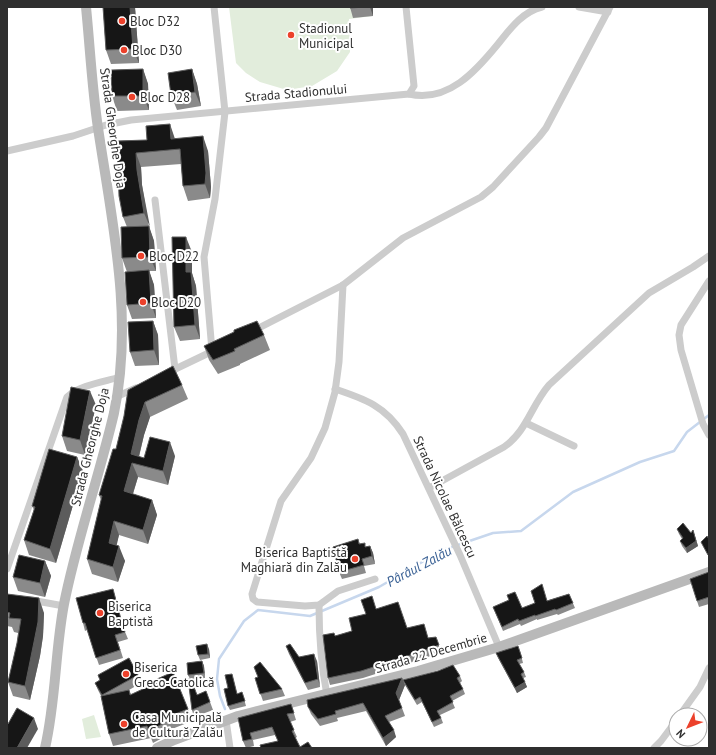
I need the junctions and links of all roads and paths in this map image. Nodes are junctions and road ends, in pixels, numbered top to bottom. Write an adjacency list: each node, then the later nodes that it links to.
1 (86, 7): 9 (main road, Strada Gheorghe Doja)
2 (214, 7): 8 (street)
3 (406, 7): 7 (street)
4 (542, 7): 7 (street, Strada Stadionului)
5 (579, 7): 6 (street)
6 (609, 10): 14 (street)
7 (409, 94): 8 (street, Strada Stadionului)
8 (225, 112): 9 (street, Strada Stadionului); 16 (street)
9 (98, 127): 10 (street, Strada Stadionului); 18 (main road, Strada Gheorghe Doja)
10 (7, 151)
11 (155, 200): 16 (street)
12 (709, 256): 22 (street)
13 (709, 281): 23 (street)
14 (343, 285): 15 (street); 20 (street)
15 (247, 334)
16 (175, 369): 17 (street)
17 (162, 375)
18 (120, 377): 21 (main road, Strada Gheorghe Doja); 26 (street)
19 (143, 384): 21 (street)
20 (335, 389): 25 (street, Strada Nicolae Bălcescu); 30 (street)
21 (118, 396): 31 (main road, Strada Gheorghe Doja)
22 (526, 423): 24 (street); 25 (street)
23 (709, 435)
24 (574, 446)
25 (429, 488): 32 (street, Strada Nicolae Bălcescu)
26 (7, 569)
27 (709, 572): 32 (main road, Strada 22 Decembrie)
28 (375, 579): 30 (street)
29 (21, 598): 31 (street)
30 (319, 605): 34 (street)
31 (64, 606): 38 (main road, Strada Gheorghe Doja)
32 (499, 647): 34 (main road, Strada 22 Decembrie)
33 (709, 668): 35 (street)
34 (327, 695): 36 (main road, Strada 22 Decembrie)
35 (686, 707)
36 (226, 720): 39 (main road, Strada 22 Decembrie); 40 (street)
37 (668, 732): 41 (street)
38 (45, 748)
39 (157, 748)
40 (230, 748)
41 (654, 748)

